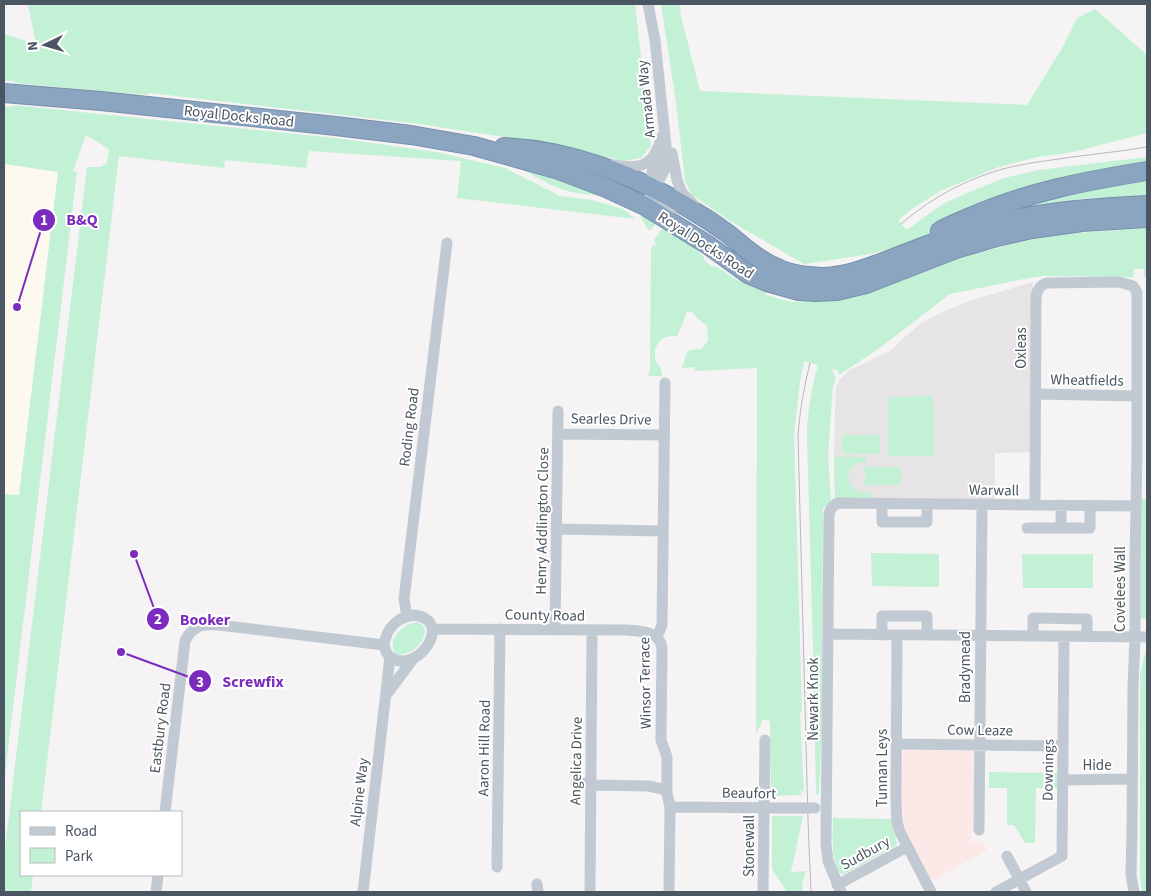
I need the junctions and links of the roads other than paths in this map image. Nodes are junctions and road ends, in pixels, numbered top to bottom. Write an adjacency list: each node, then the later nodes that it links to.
1 (648, 4): 3 (street, Armada Way)
2 (9, 94): 4 (highway, Royal Docks Road)
3 (664, 127): 5 (street, Armada Way); 8 (street, Armada Way); 13 (street)
4 (474, 146): 6 (highway, Royal Docks Road); 10 (highway, Royal Docks Road)
5 (658, 150): 6 (street); 8 (street, Armada Way)
6 (588, 161): 8 (highway, Royal Docks Road)
7 (1147, 170): 15 (highway)
8 (654, 188): 10 (street, Armada Way); 11 (street); 13 (highway, Royal Docks Road)
9 (1147, 205): 15 (highway, Royal Docks Road)
10 (645, 206): 16 (highway, Royal Docks Road)
11 (671, 210): 16 (highway)
12 (1147, 218): 16 (highway, Royal Docks Road)
13 (726, 232): 15 (highway, Royal Docks Road)
14 (447, 242): 38 (street, Roding Road)
15 (906, 253)
16 (766, 282)
17 (1133, 286): 18 (street, Covelees Wall); 20 (street, Oxleas)
18 (1142, 341): 21 (street, Covelees Wall)
19 (665, 383): 24 (street, Winsor Terrace)
20 (1036, 394): 21 (street, Wheatfields); 30 (street, Oxleas)
21 (1137, 396): 25 (street, Covelees Wall)
22 (558, 411): 23 (street, Henry Addlington Close)
23 (558, 434): 24 (street, Searles Drive); 36 (street, Henry Addlington Close)
24 (664, 435): 37 (street, Winsor Terrace)
25 (1142, 450): 33 (street, Covelees Wall)
26 (834, 504): 27 (street, Warwall); 43 (street, Newark Knok)
27 (882, 504): 28 (street, Warwall); 28 (street)
28 (927, 504): 29 (street, Warwall)
29 (982, 505): 30 (street, Warwall); 47 (street, Bradymead)
30 (1036, 505): 31 (street, Warwall)
31 (1061, 505): 32 (street, Warwall); 35 (street)
32 (1090, 506): 33 (street, Warwall); 35 (street)
33 (1136, 506): 52 (street, Covelees Wall)
34 (1027, 528): 35 (street)
35 (1061, 528)
36 (556, 529): 37 (street); 41 (street, Henry Addlington Close)
37 (663, 531): 51 (street, Winsor Terrace)
38 (407, 616): 39 (street); 54 (street)
39 (433, 629): 40 (street, County Road); 56 (street, Alpine Way)
40 (500, 629): 41 (street, County Road); 74 (street, Aaron Hill Road)
41 (555, 630): 42 (street, County Road)
42 (592, 630): 51 (street, County Road); 65 (street, Angelica Drive)
43 (828, 634): 44 (street); 69 (street, Newark Knok)
44 (882, 635): 45 (street); 46 (street)
45 (898, 635): 46 (street); 59 (street, Tunnan Leys)
46 (927, 635): 47 (street)
47 (980, 636): 48 (street); 60 (street, Bradymead)
48 (1032, 636): 49 (street); 50 (street)
49 (1064, 636): 50 (street); 61 (street, Downings)
50 (1087, 636): 52 (street)
51 (657, 637): 66 (street, Winsor Terrace)
52 (1135, 637): 53 (street); 62 (street, Covelees Wall)
53 (1147, 637)
54 (384, 645): 55 (street); 70 (street, Eastbury Road)
55 (390, 657): 56 (street); 57 (street, Alpine Way)
56 (413, 659): 57 (street, Alpine Way)
57 (386, 696): 79 (street, Alpine Way)
58 (765, 740): 68 (street, Stonewall)
59 (897, 744): 60 (street, Cow Leaze); 72 (street, Tunnan Leys)
60 (980, 744): 61 (street, Cow Leaze); 71 (street, Bradymead)
61 (1063, 746): 63 (street, Downings)
62 (1132, 779): 63 (street, Hide); 86 (street, Covelees Wall)
63 (1063, 780): 76 (street, Downings)
64 (576, 783): 65 (street)
65 (591, 784): 66 (street); 80 (street, Angelica Drive)
66 (667, 793): 67 (street, Winsor Terrace)
67 (670, 807): 68 (street, Beaufort); 81 (street, Winsor Terrace)
68 (764, 808): 69 (street, Beaufort, bridge); 82 (street, Stonewall)
69 (821, 808): 77 (street, Newark Knok)
70 (165, 811)
71 (980, 830)
72 (906, 847): 77 (street, Sudbury); 83 (street, Tunnan Leys)
73 (1007, 856): 76 (street)
74 (497, 867)
75 (158, 876): 78 (street)
76 (1019, 879): 84 (street, Downings); 85 (street)
77 (839, 889)
78 (156, 892)
79 (363, 892)
80 (590, 892)
81 (669, 892)
82 (764, 892)
83 (931, 892)
84 (996, 892)
85 (1026, 892)
86 (1134, 892)

